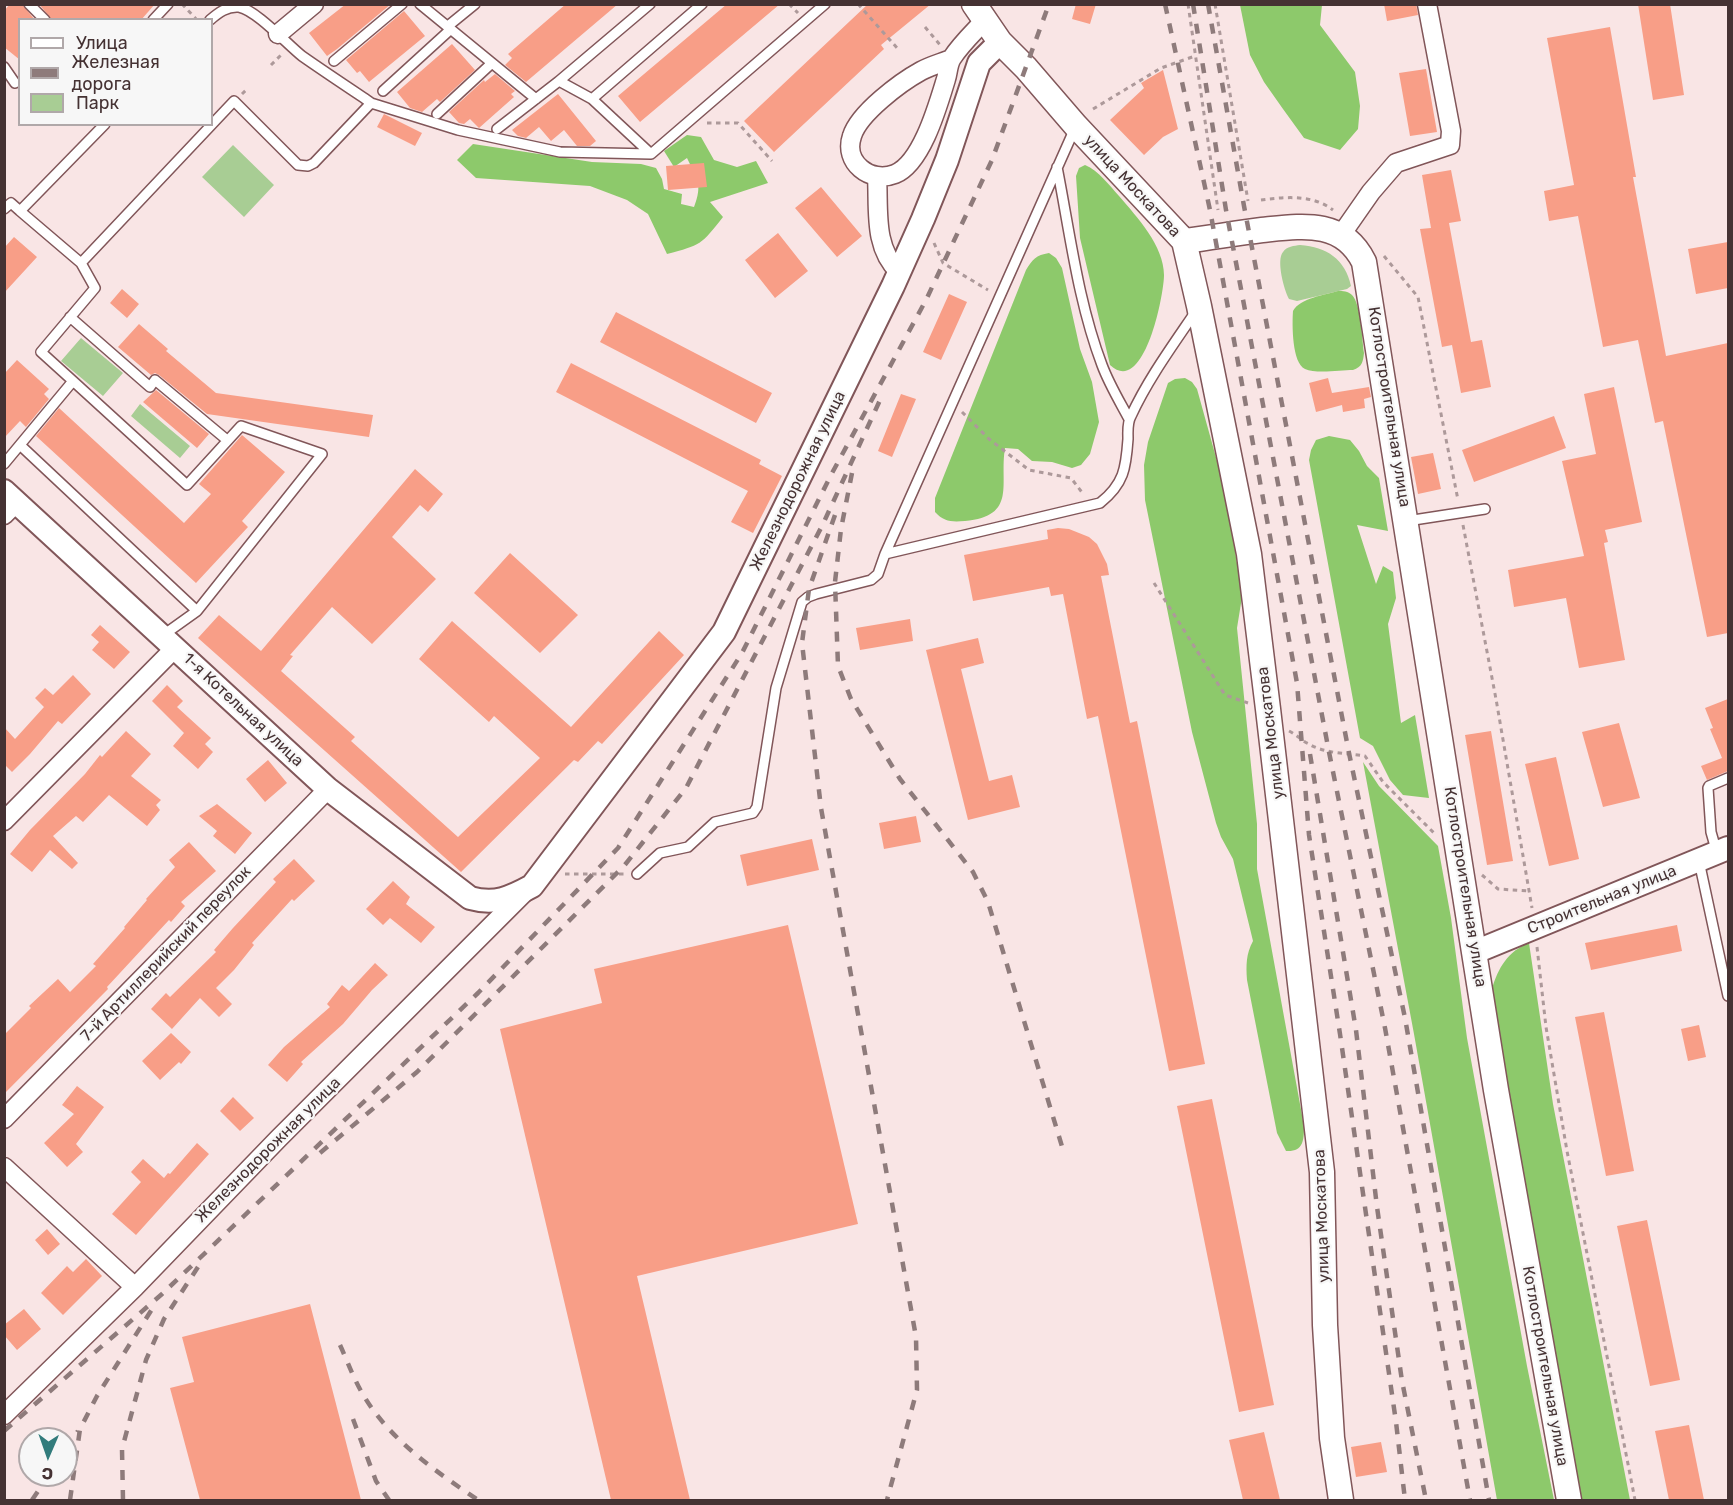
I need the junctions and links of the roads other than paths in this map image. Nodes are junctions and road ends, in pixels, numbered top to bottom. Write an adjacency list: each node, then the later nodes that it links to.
1 (29, 4): 12 (lane)
2 (168, 4): 13 (lane)
3 (314, 4): 16 (street)
4 (402, 4): 19 (lane)
5 (420, 4): 15 (lane)
6 (475, 4): 15 (lane)
7 (650, 4): 22 (lane)
8 (702, 4): 26 (lane)
9 (825, 4): 34 (lane)
10 (1427, 4): 39 (street)
11 (980, 12): 17 (main road, улица Москатова); 18 (street)
12 (43, 18)
13 (155, 18)
14 (213, 18): 16 (lane)
15 (449, 28): 20 (lane); 24 (lane)
16 (278, 34): 27 (lane)
17 (1000, 42): 29 (main road, улица Москатова); 42 (street, Железнодорожная улица)
18 (951, 59): 36 (street); 36 (street)
19 (334, 61)
20 (492, 63): 25 (lane); 28 (lane)
21 (4, 68): 23 (lane)
22 (559, 81): 25 (lane); 26 (lane)
23 (15, 83)
24 (383, 91)
25 (536, 99): 33 (lane)
26 (592, 99): 34 (lane)
27 (371, 103): 30 (lane); 34 (lane)
28 (437, 114)
29 (1084, 118): 35 (lane); 40 (main road, улица Москатова)
30 (213, 123)
31 (103, 126): 38 (lane)
32 (210, 126): 41 (lane)
33 (497, 129)
34 (651, 154)
35 (1057, 167): 46 (lane); 53 (lane)
36 (877, 176): 42 (street)
37 (4, 209): 38 (lane)
38 (20, 211): 41 (lane)
39 (1341, 235): 40 (main road); 52 (main road, Котлостроительная улица)
40 (1184, 241): 43 (main road, улица Москатова)
41 (81, 263): 44 (lane)
42 (899, 272): 61 (street, Железнодорожная улица)
43 (1199, 306): 46 (lane); 69 (main road, улица Москатова)
44 (70, 317): 45 (lane); 47 (lane)
45 (73, 381): 47 (lane); 48 (lane)
46 (1129, 419): 53 (lane)
47 (227, 441): 54 (lane)
48 (20, 445): 49 (lane); 54 (lane)
49 (4, 464)
50 (9, 503): 55 (street, 1-я Котельная улица)
51 (1485, 509): 52 (lane)
52 (1407, 521): 63 (main road, Котлостроительная улица)
53 (885, 554): 60 (lane)
54 (197, 611): 55 (lane)
55 (169, 642): 57 (street, 1-я Котельная улица); 58 (street)
56 (1728, 778): 59 (lane)
57 (328, 789): 62 (street, 1-я Котельная улица); 65 (street, 7-й Артиллерийский переулок)
58 (4, 821)
59 (1715, 854): 63 (street, Строительная улица); 64 (lane)
60 (637, 874)
61 (532, 886): 62 (street, Железнодорожная улица); 67 (street, Железнодорожная улица)
62 (499, 900)
63 (1475, 952): 70 (main road, Котлостроительная улица)
64 (1728, 996)
65 (4, 1119)
66 (4, 1167): 67 (street)
67 (135, 1287): 68 (street, Железнодорожная улица)
68 (4, 1415)
69 (1341, 1500)
70 (1569, 1500)

